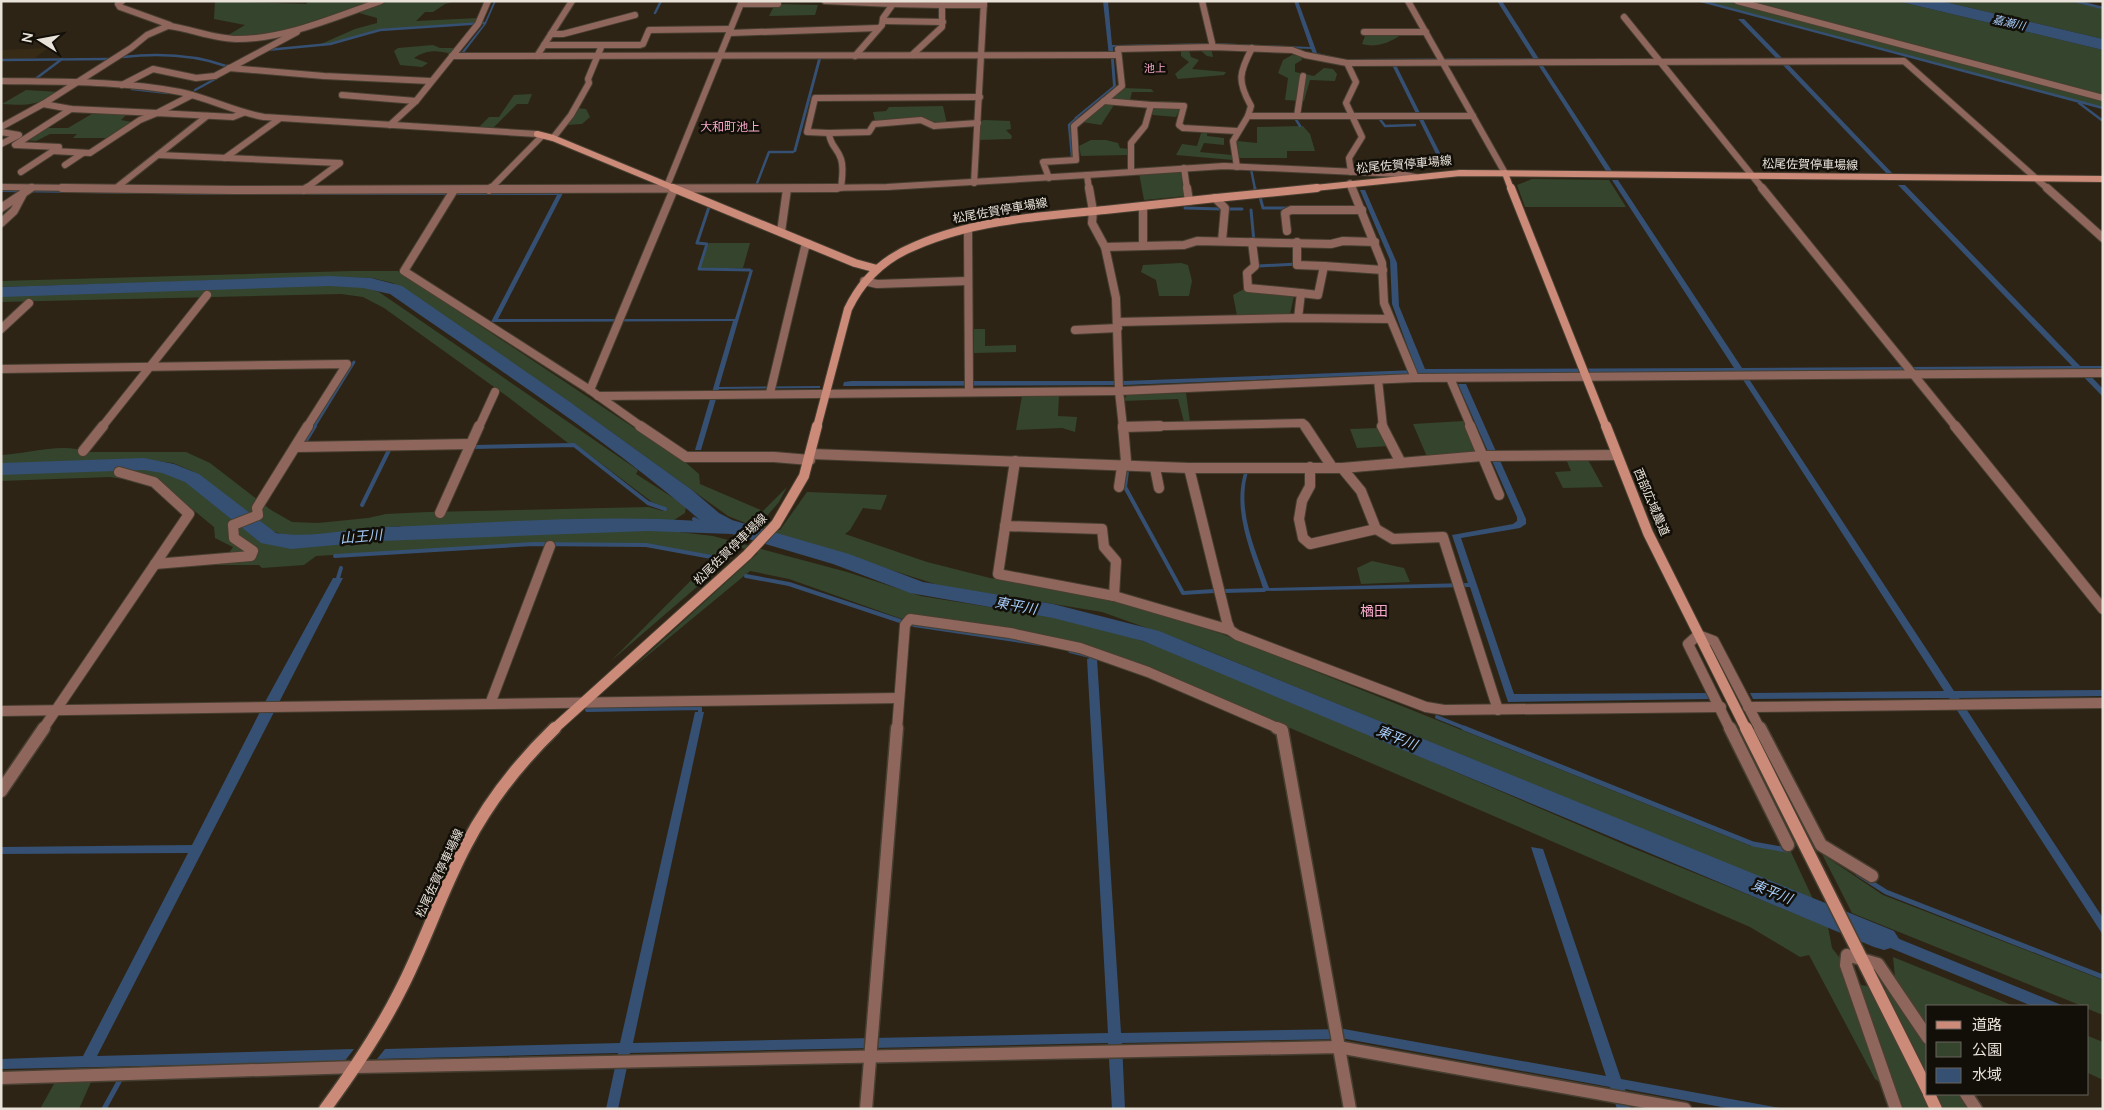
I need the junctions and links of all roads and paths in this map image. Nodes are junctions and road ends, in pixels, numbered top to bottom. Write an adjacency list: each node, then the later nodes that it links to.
1 (122, 1): 19 (street)
2 (381, 1): 18 (street)
3 (488, 1): 30 (street)
4 (572, 1): 24 (street)
5 (825, 1): 10 (street)
6 (1202, 1): 27 (street)
7 (1408, 1): 23 (street)
8 (1737, 1): 50 (street)
9 (742, 3): 12 (street); 21 (street)
10 (893, 3): 13 (street); 16 (street)
11 (984, 3): 13 (street); 37 (street)
12 (778, 4)
13 (942, 5): 17 (street)
14 (635, 16): 24 (street)
15 (1624, 17): 39 (street)
16 (884, 21): 17 (street); 20 (street)
17 (943, 22): 29 (street)
18 (306, 25): 19 (street); 41 (street)
19 (169, 26): 45 (street)
20 (878, 28): 21 (street); 32 (street)
21 (730, 31): 26 (street); 36 (street)
22 (1364, 32): 23 (street)
23 (1426, 32): 38 (street)
24 (552, 34): 25 (street)
25 (544, 45): 26 (street); 31 (street)
26 (602, 45): 35 (street)
27 (1212, 45): 28 (street); 33 (street)
28 (1252, 48): 40 (street); 59 (street)
29 (912, 55): 32 (street); 37 (street)
30 (452, 56): 31 (street); 43 (street)
31 (538, 56): 35 (street)
32 (855, 56): 36 (street)
33 (1117, 56): 37 (street); 52 (street)
34 (1380, 57): 38 (street)
35 (597, 58): 36 (street); 71 (street)
36 (720, 58): 95 (street)
37 (982, 58): 49 (street)
38 (1442, 60): 39 (street); 40 (street); 62 (street)
39 (1659, 60): 87 (street); 89 (street)
40 (1347, 63): 61 (street)
41 (229, 68): 43 (street); 46 (street)
42 (1303, 76): 60 (street)
43 (430, 81): 51 (street)
44 (1, 82): 45 (street)
45 (79, 82): 46 (street); 53 (street)
46 (122, 85): 47 (street)
47 (192, 95): 56 (street); 57 (street)
48 (342, 95): 51 (street)
49 (980, 97): 64 (street); 69 (street)
50 (2103, 98)
51 (416, 101): 65 (street)
52 (1104, 101): 54 (street); 88 (street)
53 (43, 104): 55 (street); 66 (street)
54 (1151, 105): 67 (street); 82 (street)
55 (71, 109): 56 (street); 74 (street)
56 (157, 113): 58 (street); 75 (street)
57 (243, 113): 58 (street); 63 (street)
58 (207, 116): 76 (street)
59 (1248, 116): 60 (street); 67 (street)
60 (1297, 116): 61 (street)
61 (1351, 116): 62 (street); 83 (street)
62 (1473, 116): 84 (street)
63 (279, 119): 65 (street); 77 (street)
64 (978, 123): 69 (street); 91 (street)
65 (390, 125): 70 (street)
66 (1, 127)
67 (1237, 131): 79 (street)
68 (1, 132): 73 (street)
69 (829, 133): 97 (street)
70 (539, 135): 71 (main road); 100 (street)
71 (553, 138): 95 (main road)
72 (67, 142): 74 (street)
73 (1, 144)
74 (56, 149): 75 (street); 81 (street)
75 (83, 153): 78 (street)
76 (158, 155): 77 (street); 96 (street)
77 (225, 158): 99 (street)
78 (65, 165)
79 (1237, 167): 80 (street); 83 (street)
80 (1184, 168): 82 (street); 104 (street)
81 (21, 172)
82 (1131, 172): 85 (street)
83 (1351, 172): 86 (street)
84 (1505, 173): 86 (main road, 松尾佐賀停車場線); 87 (main road, 松尾佐賀停車場線); 139 (main road, 西部広域農道)
85 (1087, 175): 88 (street); 108 (street)
86 (1416, 177): 92 (main road, 松尾佐賀停車場線)
87 (1754, 177): 89 (main road, 松尾佐賀停車場線); 138 (street)
88 (1049, 178): 91 (street)
89 (2038, 180): 90 (main road, 松尾佐賀停車場線); 113 (street)
90 (2103, 180)
91 (974, 182): 97 (street)
92 (1350, 183): 103 (main road, 松尾佐賀停車場線); 107 (street)
93 (1, 187): 94 (street)
94 (32, 187): 96 (street); 102 (street)
95 (671, 187): 98 (street); 100 (street); 112 (main road); 147 (street)
96 (116, 188): 99 (street)
97 (841, 188): 98 (street)
98 (787, 189): 112 (street)
99 (304, 190): 101 (street)
100 (488, 190): 101 (street)
101 (452, 193): 147 (street)
102 (24, 194): 106 (street); 109 (street)
103 (1215, 198): 104 (main road, 松尾佐賀停車場線); 114 (street)
104 (1189, 201): 105 (main road, 松尾佐賀停車場線)
105 (1143, 206): 108 (main road, 松尾佐賀停車場線); 119 (street)
106 (1, 208)
107 (1362, 210): 111 (street); 117 (street)
108 (1093, 211): 110 (main road, 松尾佐賀停車場線); 120 (street)
109 (1, 222)
110 (968, 229): 122 (main road, 松尾佐賀停車場線); 125 (street)
111 (1287, 230)
112 (781, 232): 118 (main road)
113 (2103, 238)
114 (1222, 241): 115 (street); 119 (street)
115 (1254, 242): 116 (street); 126 (street)
116 (1297, 242): 117 (street); 121 (street)
117 (1375, 242): 123 (street)
118 (810, 244): 122 (main road); 144 (street)
119 (1144, 246): 120 (street)
120 (1106, 248): 131 (street)
121 (1324, 266): 123 (street); 126 (street)
122 (877, 269): 124 (main road, 松尾佐賀停車場線)
123 (1383, 270): 130 (street)
124 (864, 281): 125 (street); 146 (main road, 松尾佐賀停車場線)
125 (968, 281): 143 (street)
126 (1300, 293): 129 (street)
127 (207, 295): 134 (street)
128 (29, 303): 132 (street)
129 (1298, 318): 130 (street); 131 (street)
130 (1390, 319): 137 (street)
131 (1118, 325): 133 (street); 142 (street)
132 (1, 329)
133 (1075, 330)
134 (151, 367): 135 (street); 150 (street); 151 (street)
135 (1, 369)
136 (2103, 373): 138 (street)
137 (1413, 374): 140 (street); 141 (street)
138 (1913, 374): 139 (street); 172 (street)
139 (1587, 377): 140 (street); 152 (main road, 西部広域農道)
140 (1450, 378): 153 (street)
141 (1378, 380): 142 (street); 156 (street)
142 (1119, 386): 143 (street); 148 (street)
143 (969, 387): 146 (street)
144 (771, 389): 146 (street); 147 (street)
145 (495, 392): 149 (street)
146 (828, 392): 154 (main road, 松尾佐賀停車場線)
147 (594, 393): 154 (street)
148 (1123, 427): 157 (street); 159 (street)
149 (471, 444): 150 (street); 166 (street)
150 (297, 447): 170 (street)
151 (83, 451)
152 (1617, 455): 153 (street); 174 (main road, 西部広域農道)
153 (1484, 456): 156 (street); 165 (street)
154 (811, 457): 155 (street); 176 (main road, 松尾佐賀停車場線)
155 (1015, 461): 157 (street); 167 (street)
156 (1401, 463): 159 (street)
157 (1122, 467): 160 (street); 163 (street)
158 (1310, 467): 159 (street); 161 (street); 168 (street)
159 (1337, 467): 168 (street)
160 (1156, 468): 161 (street); 164 (street)
161 (1189, 468): 173 (street)
162 (119, 472): 170 (street)
163 (1119, 487)
164 (1159, 488)
165 (1499, 495)
166 (440, 513)
167 (1005, 526): 171 (street); 171 (street)
168 (1376, 529): 182 (street)
169 (550, 546): 178 (street)
170 (155, 564): 181 (street)
171 (1114, 596): 173 (street)
172 (2103, 609)
173 (1230, 630): 182 (street)
174 (1698, 636): 179 (street); 180 (street); 187 (main road, 西部広域農道)
175 (899, 698): 176 (street); 189 (street); 190 (street)
176 (581, 703): 178 (street); 191 (main road, 松尾佐賀停車場線)
177 (2103, 703): 180 (street)
178 (490, 704): 181 (street)
179 (1721, 707): 182 (street); 185 (street)
180 (1748, 707): 186 (street)
181 (55, 710): 183 (street); 184 (street)
182 (1498, 710)
183 (1, 711)
184 (1, 791)
185 (1788, 845)
186 (1872, 876)
187 (1860, 959): 188 (street); 193 (main road); 200 (street)
188 (1926, 1035)
189 (1338, 1046): 190 (street); 198 (street); 199 (street)
190 (871, 1056): 191 (street); 197 (street)
191 (357, 1067): 192 (street); 196 (main road, 松尾佐賀停車場線)
192 (1, 1078)
193 (1926, 1089)
194 (1929, 1095): 201 (main road)
195 (1967, 1095): 202 (street)
196 (332, 1106)
197 (866, 1109)
198 (1350, 1109)
199 (1685, 1109)
200 (1896, 1109)
201 (1936, 1109)
202 (1976, 1109)

